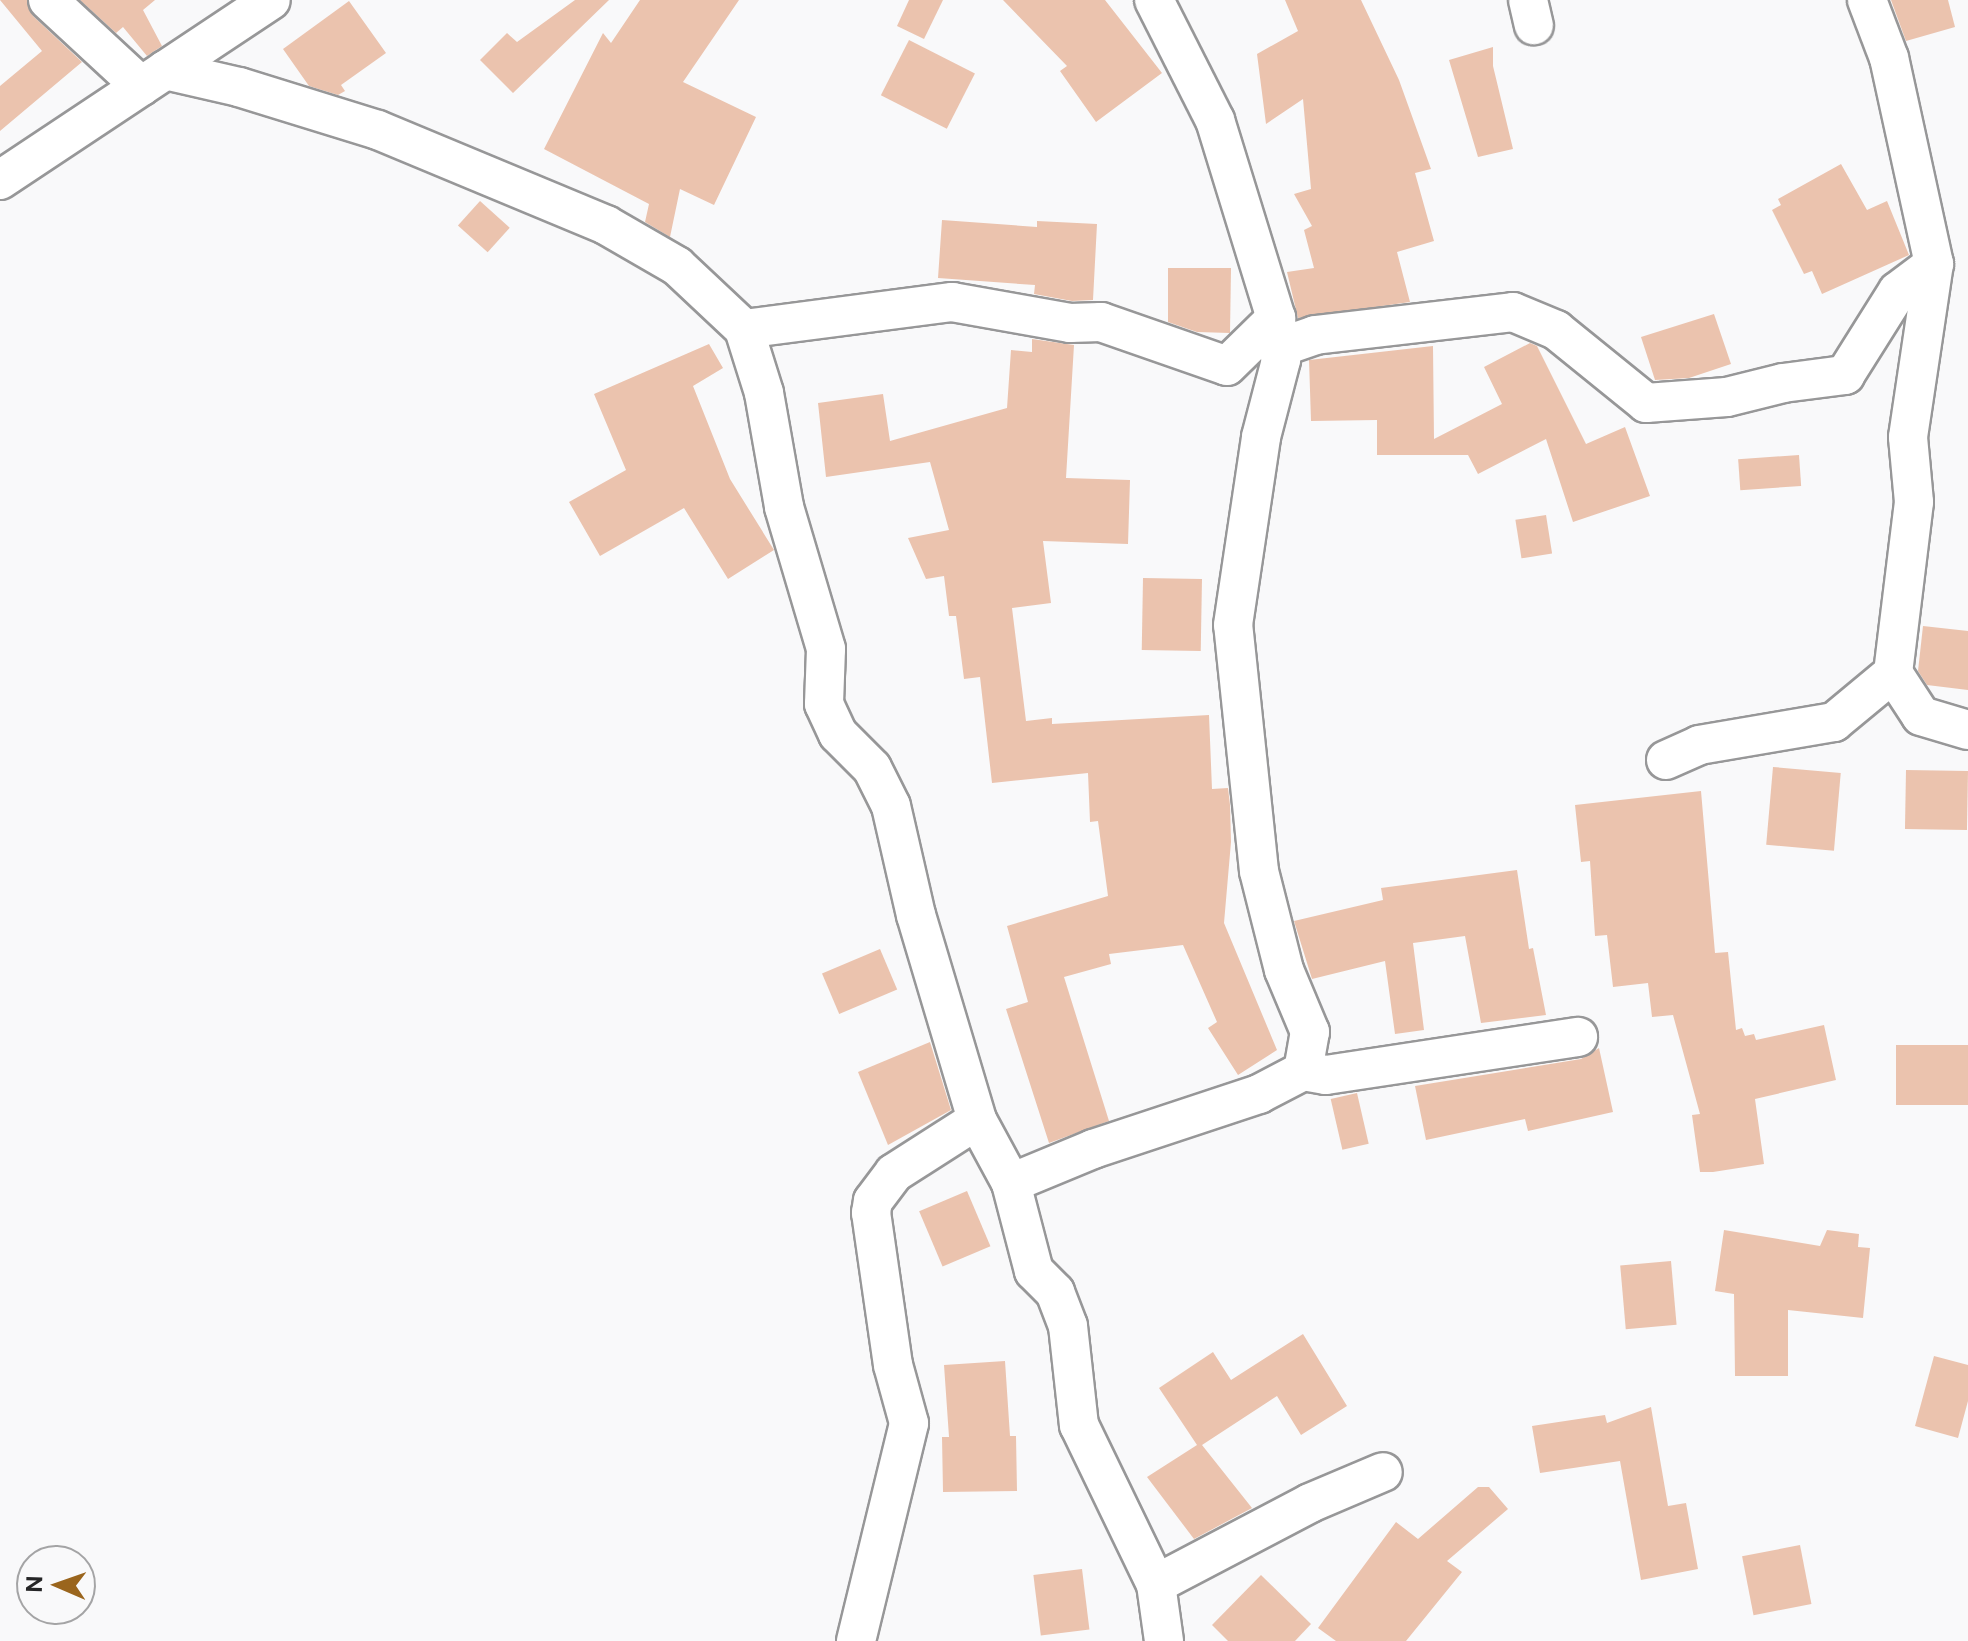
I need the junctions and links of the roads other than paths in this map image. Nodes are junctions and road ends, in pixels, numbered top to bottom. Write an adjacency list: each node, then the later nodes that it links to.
1 (48, 0): 5 (street)
2 (271, 0): 5 (street)
3 (1154, 0): 9 (street)
4 (1867, 0): 7 (street)
5 (153, 78): 6 (street); 8 (street)
6 (0, 180)
7 (1934, 264): 9 (street); 10 (street)
8 (744, 329): 9 (street); 15 (street)
9 (1277, 333): 14 (street)
10 (1893, 673): 11 (street); 12 (street)
11 (1968, 730)
12 (1666, 760)
13 (1578, 1037): 14 (street)
14 (1303, 1071): 16 (street)
15 (977, 1120): 16 (street); 19 (street)
16 (1011, 1183): 18 (street)
17 (1383, 1472): 18 (street)
18 (1156, 1584): 20 (street)
19 (856, 1641)
20 (1164, 1641)

